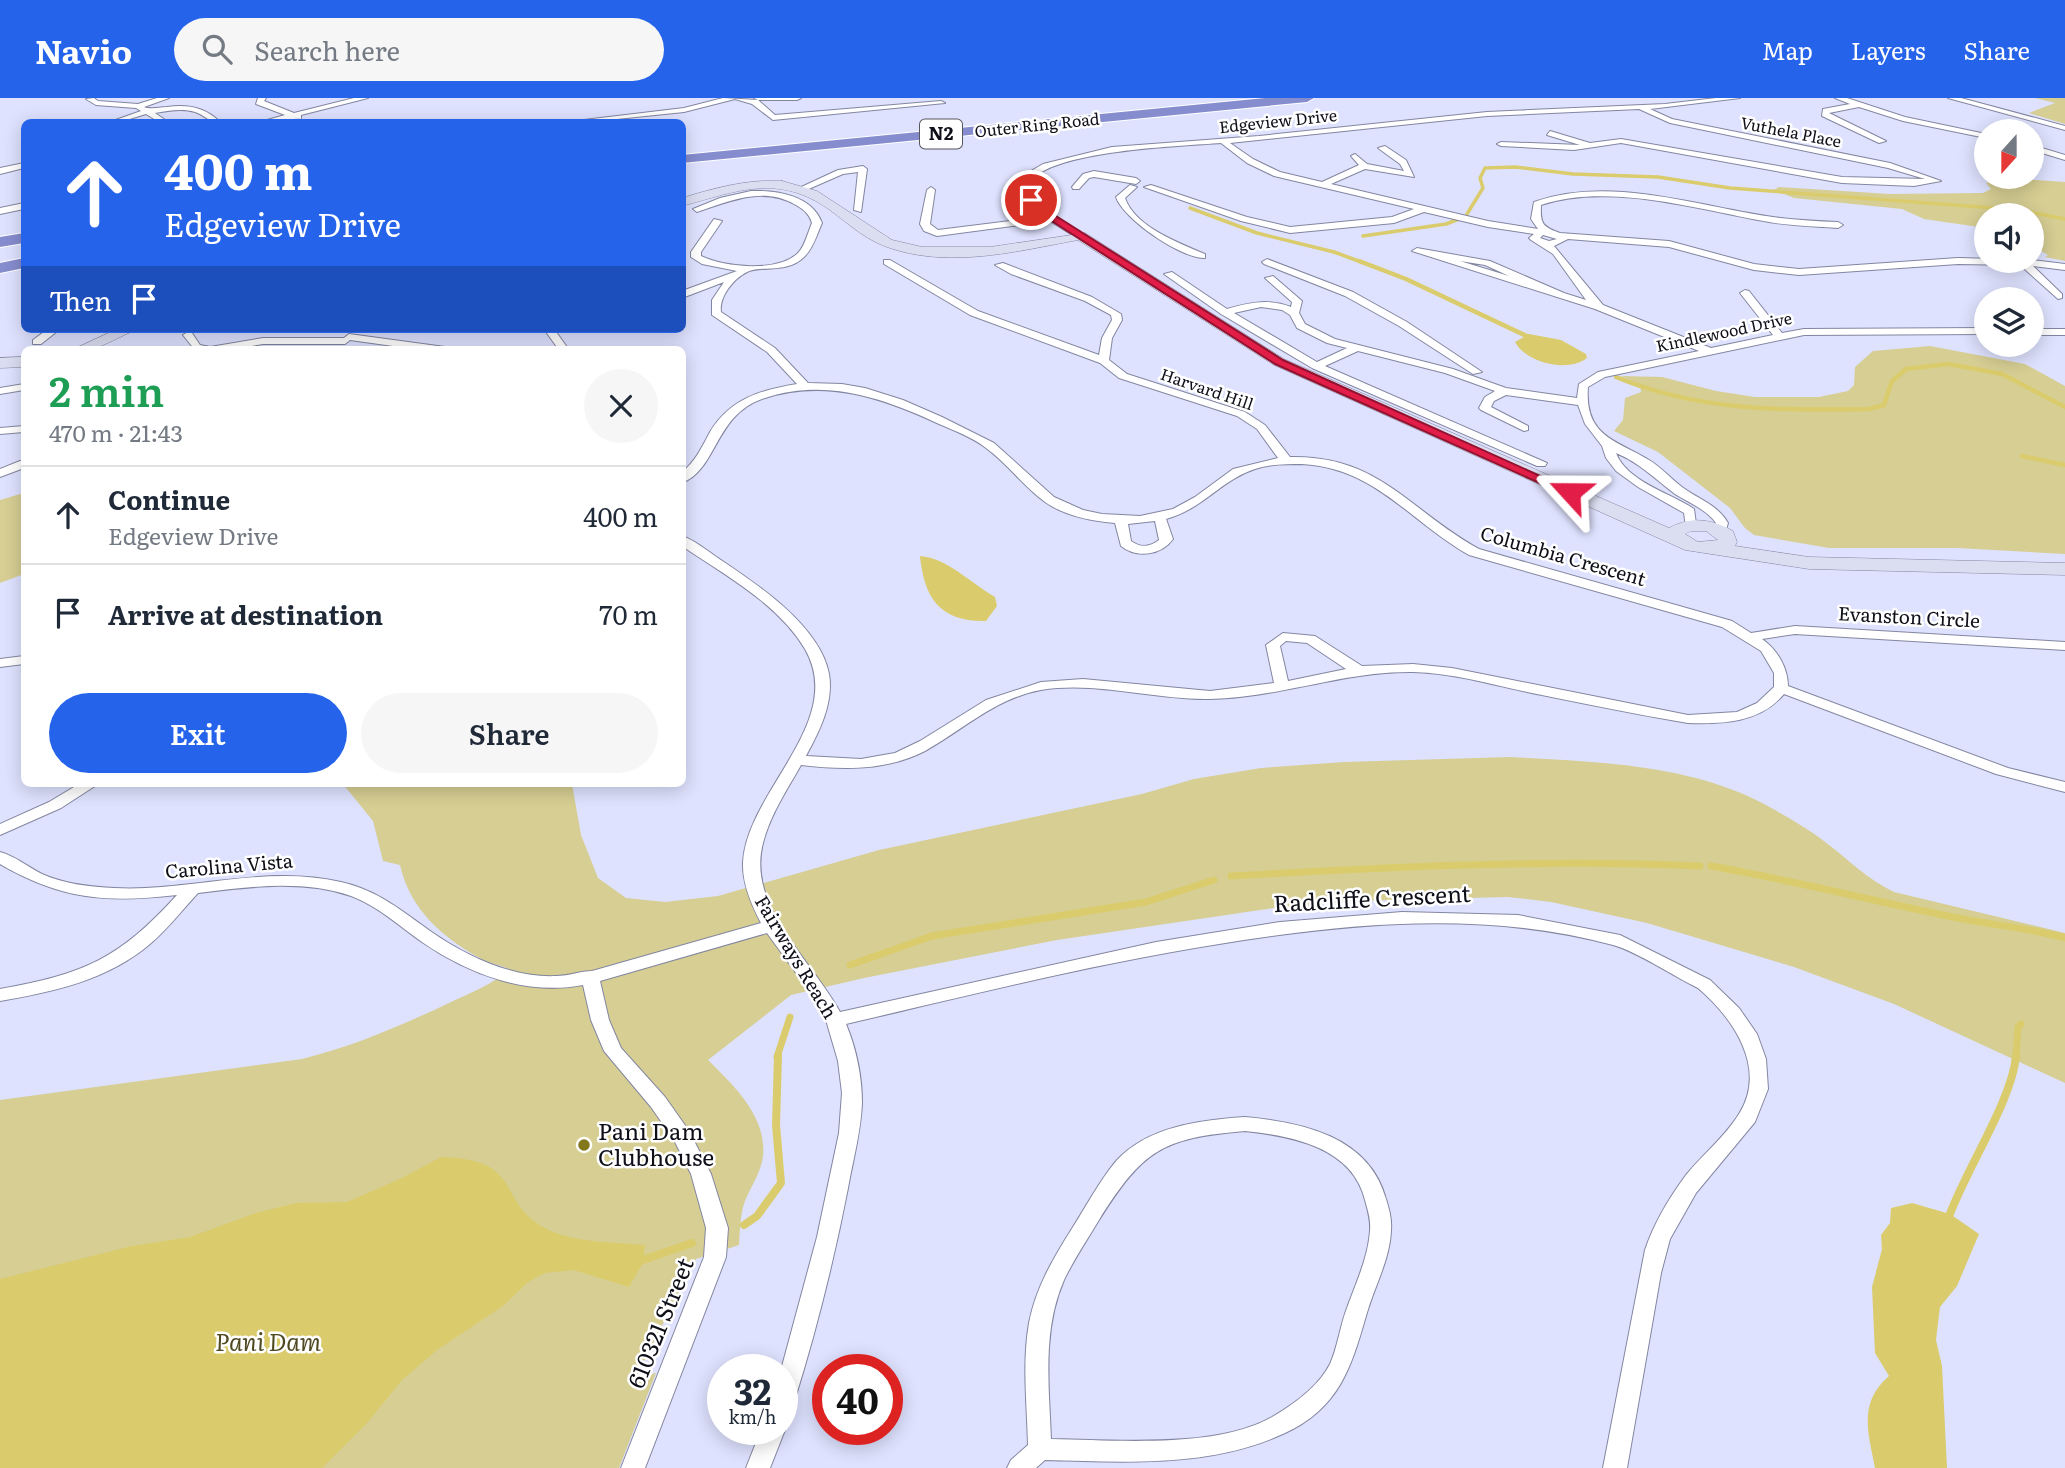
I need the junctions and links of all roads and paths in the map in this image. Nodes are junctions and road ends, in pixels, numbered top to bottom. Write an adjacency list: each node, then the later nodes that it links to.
1 (93, 98): 16 (street)
2 (165, 98): 16 (street)
3 (262, 98): 19 (street)
4 (364, 98): 19 (street)
5 (732, 98): 26 (street)
6 (738, 98): 14 (street)
7 (758, 98): 8 (street)
8 (797, 98)
9 (1167, 98): 32 (highway, Outer Ring Road / N2)
10 (1307, 98): 41 (highway, Outer Ring Road / N2)
11 (1736, 98): 17 (street, Edgeview Drive)
12 (1839, 98): 15 (street)
13 (1952, 98): 27 (street)
14 (941, 103)
15 (1860, 105): 31 (street); 34 (street)
16 (138, 106): 18 (street)
17 (1640, 107): 33 (street, Edgeview Drive); 36 (street, Vuthela Place)
18 (147, 112): 21 (street); 22 (street); 23 (street)
19 (296, 117): 24 (street); 25 (street)
20 (2058, 117): 28 (street)
21 (124, 119)
22 (159, 119)
23 (210, 119)
24 (283, 119)
25 (301, 119)
26 (599, 119)
27 (2036, 119)
28 (2044, 121): 29 (street)
29 (2065, 128)
30 (1550, 133): 36 (street)
31 (1974, 134)
32 (758, 136)
33 (1223, 141): 46 (street); 56 (street, Edgeview Drive)
34 (1882, 141)
35 (1501, 144): 36 (street)
36 (1595, 146)
37 (1382, 148): 42 (street)
38 (2044, 151): 40 (street)
39 (1355, 156): 42 (street)
40 (2065, 158)
41 (686, 159)
42 (1364, 166): 46 (street)
43 (21, 167): 44 (street)
44 (0, 171)
45 (1135, 184): 47 (street); 52 (street); 66 (street)
46 (1323, 185): 52 (street)
47 (1076, 187)
48 (801, 189): 50 (street); 54 (street); 59 (street)
49 (931, 190): 56 (street)
50 (686, 201)
51 (21, 207): 55 (street)
52 (1425, 208): 60 (street)
53 (697, 209): 75 (street)
54 (858, 210)
55 (0, 211)
56 (1053, 218): 59 (street, Edgeview Drive)
57 (717, 221): 75 (street)
58 (1838, 225): 60 (street)
59 (1080, 236): 122 (street)
60 (1541, 237): 63 (street); 63 (street)
61 (21, 238): 62 (highway)
62 (0, 242)
63 (1560, 243): 69 (street); 83 (street)
64 (21, 246): 65 (highway)
65 (0, 250)
66 (1202, 256)
67 (887, 262): 101 (street, Harvard Hill)
68 (1267, 262): 109 (street)
69 (1974, 262)
70 (21, 264): 74 (highway)
71 (2044, 264): 73 (street)
72 (1000, 265): 101 (street)
73 (2065, 267)
74 (0, 268)
75 (742, 272): 79 (street); 105 (street)
76 (2035, 273): 82 (street)
77 (1168, 274): 84 (street)
78 (1270, 278): 85 (street)
79 (686, 293)
80 (1745, 293): 91 (street)
81 (1560, 295): 81 (street); 83 (street)
82 (2059, 296)
83 (1599, 307): 100 (street)
84 (1224, 312): 85 (street); 104 (street)
85 (1294, 313): 99 (street)
86 (1974, 331): 91 (street, Kindlewood Drive)
87 (49, 333): 94 (street)
88 (120, 333): 95 (street)
89 (2044, 333): 92 (street)
90 (188, 335): 96 (street)
91 (1777, 335): 100 (street, Kindlewood Drive)
92 (2062, 335)
93 (349, 336): 97 (street); 98 (street)
94 (37, 342)
95 (90, 346)
96 (195, 346)
97 (234, 346)
98 (418, 346)
99 (1356, 348): 104 (street); 108 (street)
100 (1707, 350): 110 (street, Kindlewood Drive)
101 (1104, 361): 115 (street, Harvard Hill)
102 (21, 362): 103 (street)
103 (0, 363)
104 (1316, 366): 116 (street)
105 (804, 385): 119 (street, Columbia Crescent); 121 (street, Columbia Crescent)
106 (21, 388): 107 (street)
107 (0, 391)
108 (1504, 391): 109 (street); 111 (street)
109 (1531, 395): 110 (street)
110 (1583, 402): 114 (street)
111 (1524, 428)
112 (21, 429): 113 (street)
113 (0, 431)
114 (1608, 446): 122 (street); 123 (street)
115 (1287, 461): 120 (street, Columbia Crescent); 126 (street, Columbia Crescent)
116 (1541, 463)
117 (21, 465): 118 (street)
118 (0, 471)
119 (686, 476)
120 (1159, 516): 121 (street, Columbia Crescent); 121 (street)
121 (1121, 520)
122 (1684, 530): 123 (street)
123 (1720, 538): 125 (street)
124 (686, 543): 133 (street, Fairways Reach)
125 (2065, 569)
126 (1751, 636): 127 (street, Evanston Circle); 132 (street, Columbia Crescent)
127 (2065, 646)
128 (21, 660): 129 (street)
129 (0, 663)
130 (1359, 671): 131 (street); 131 (street); 132 (street)
131 (1282, 687): 133 (street)
132 (1781, 688): 135 (street)
133 (796, 760): 139 (street, Fairways Reach)
134 (85, 787): 136 (street)
135 (2065, 787)
136 (0, 831)
137 (0, 857): 138 (street, Carolina Vista)
138 (192, 889): 140 (street, Carolina Vista); 141 (street)
139 (773, 925): 140 (street, Carolina Vista); 142 (street, Fairways Reach)
140 (590, 976): 146 (street, 610321 Street)
141 (0, 995)
142 (835, 1020): 143 (street, Fairways Reach); 149 (street, Radcliffe Crescent)
143 (796, 1354)
144 (767, 1445): 147 (street)
145 (1040, 1449): 145 (street); 148 (street)
146 (633, 1468)
147 (758, 1468)
148 (1019, 1468)
149 (1615, 1468)

